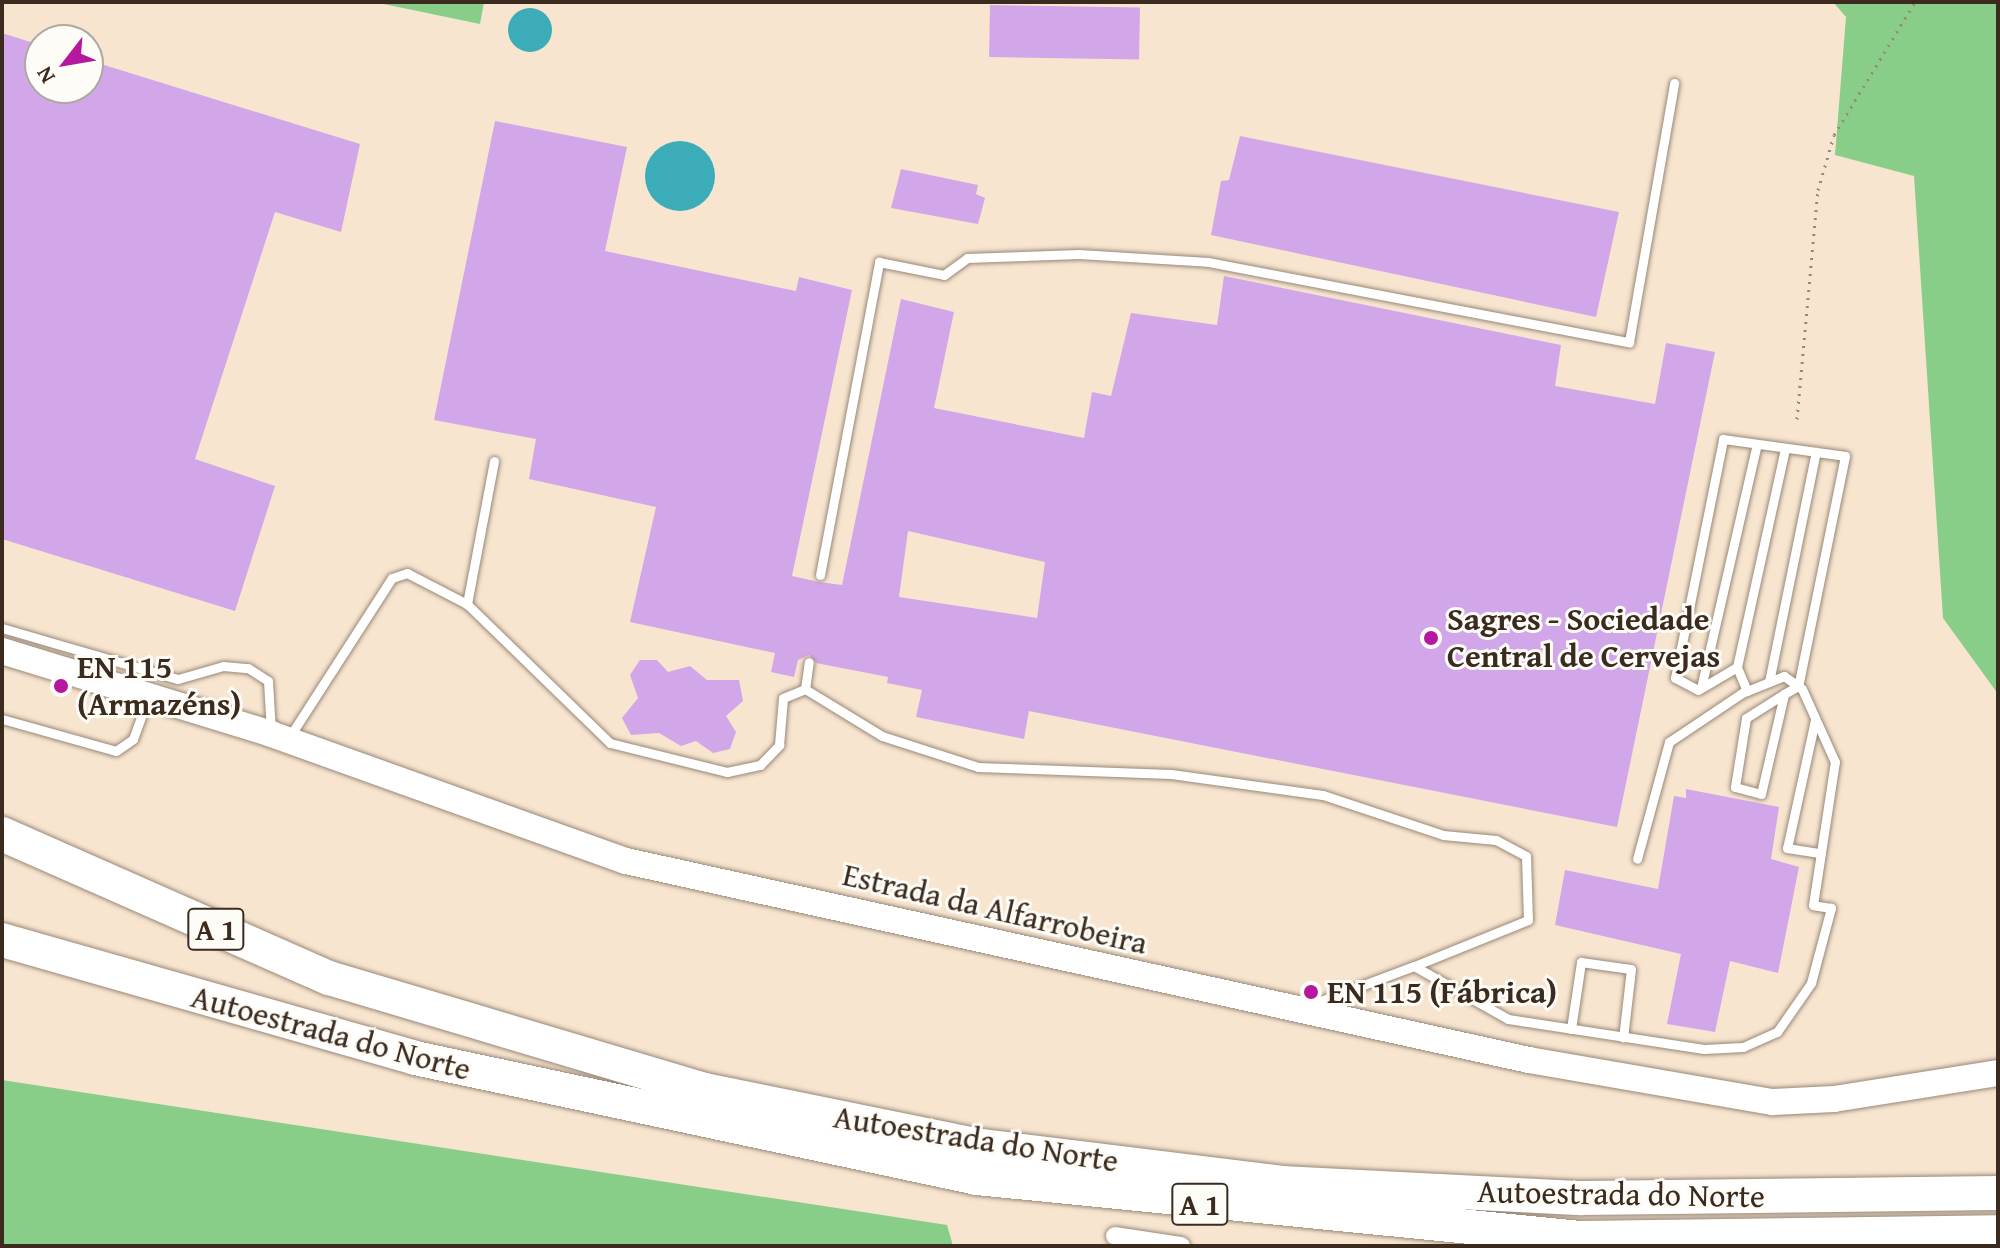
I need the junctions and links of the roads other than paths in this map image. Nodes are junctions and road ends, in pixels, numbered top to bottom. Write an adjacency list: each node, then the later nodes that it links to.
1 (1674, 83): 6 (lane)
2 (1757, 444): 3 (lane); 14 (lane); 14 (lane)
3 (1785, 448): 4 (lane); 11 (lane)
4 (1816, 452): 12 (lane); 13 (lane)
5 (494, 461): 7 (lane)
6 (820, 575)
7 (467, 604): 15 (lane); 21 (lane)
8 (2, 628): 21 (lane)
9 (2, 651): 18 (main road, Estrada da Alfarrobeira)
10 (809, 662): 15 (lane)
11 (1737, 667): 14 (lane); 16 (lane)
12 (1769, 682): 13 (lane); 16 (lane)
13 (1798, 686): 17 (lane); 20 (lane)
14 (1701, 688)
15 (805, 689): 26 (lane)
16 (1747, 691): 24 (lane)
17 (1784, 694): 17 (lane)
18 (149, 696): 19 (lane); 21 (main road, Estrada da Alfarrobeira)
19 (2, 719)
20 (1815, 719): 23 (lane); 23 (lane)
21 (279, 737): 27 (main road, Estrada da Alfarrobeira)
22 (2, 834): 31 (highway, Autoestrada do Norte / A 1)
23 (1820, 853): 29 (lane)
24 (1637, 859)
25 (2, 940): 32 (highway, Autoestrada do Norte / A 1)
26 (1414, 966): 27 (lane); 28 (lane)
27 (1296, 1011): 30 (main road, Estrada da Alfarrobeira)
28 (1571, 1029): 29 (lane); 29 (lane)
29 (1623, 1038)
30 (1998, 1073)
31 (1998, 1193)
32 (1998, 1232)
33 (1115, 1236): 34 (street)
34 (1181, 1246)

